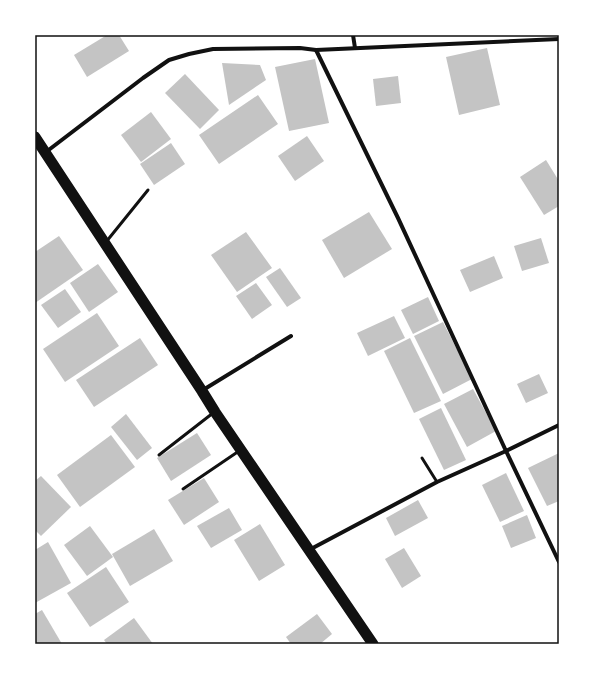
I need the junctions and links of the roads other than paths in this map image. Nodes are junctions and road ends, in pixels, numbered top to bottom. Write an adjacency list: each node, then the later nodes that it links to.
1 (353, 35): 3 (street)
2 (559, 38): 3 (street)
3 (355, 48): 4 (street)
4 (316, 50): 6 (street); 14 (street)
5 (35, 137): 6 (highway)
6 (44, 152): 8 (highway)
7 (148, 190): 8 (lane)
8 (105, 244): 10 (highway)
9 (291, 336): 10 (street)
10 (202, 391): 11 (highway)
11 (214, 412): 13 (highway); 15 (lane)
12 (559, 425): 14 (street)
13 (241, 450): 18 (lane); 19 (highway)
14 (506, 451): 17 (street); 20 (street)
15 (160, 454)
16 (422, 458): 17 (lane)
17 (437, 482): 19 (street)
18 (182, 489)
19 (309, 550): 21 (highway)
20 (559, 562)
21 (373, 644)

